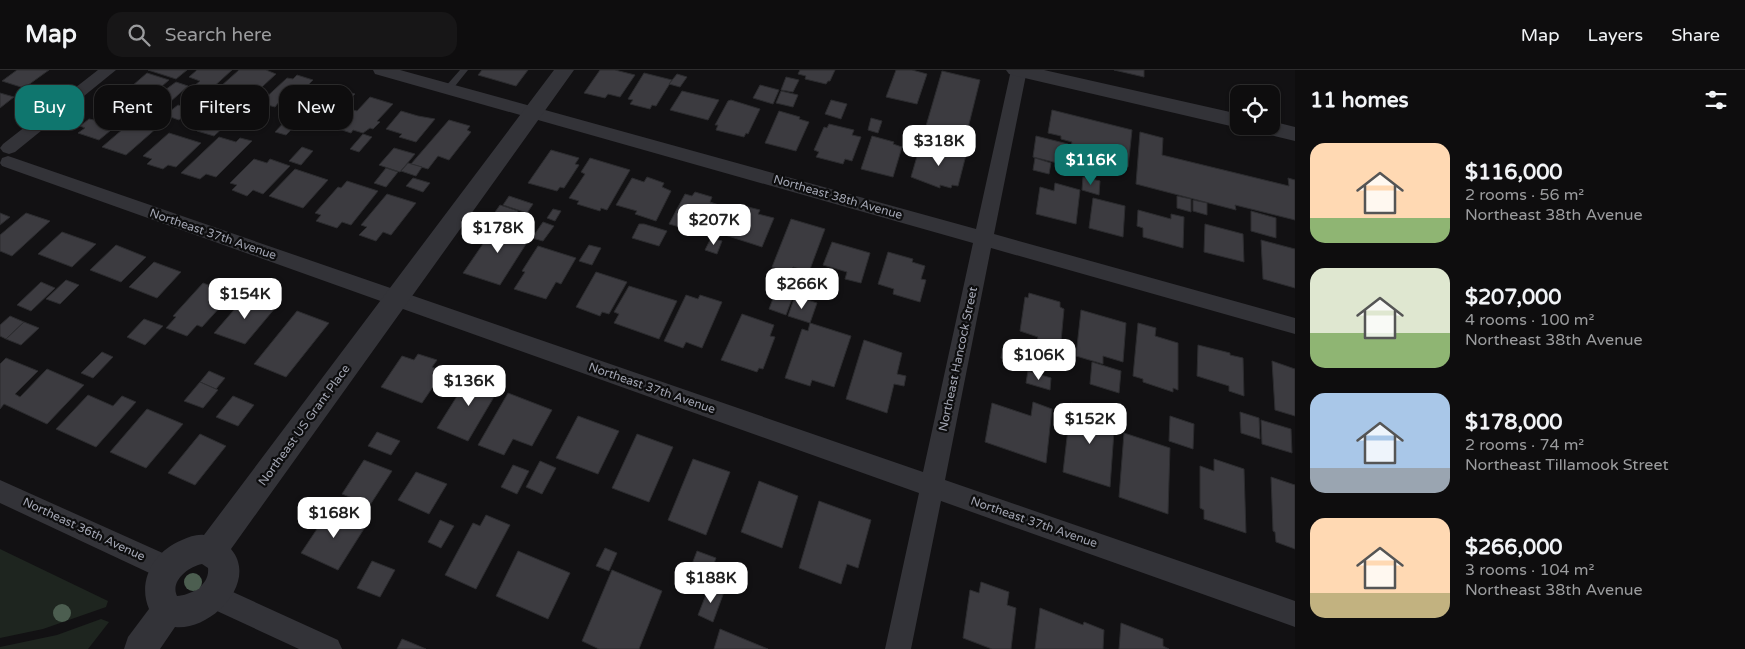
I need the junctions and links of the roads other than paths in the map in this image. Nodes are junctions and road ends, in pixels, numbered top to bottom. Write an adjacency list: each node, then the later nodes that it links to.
1 (108, 70): 11 (street)
2 (381, 70): 6 (street, Northeast 38th Avenue)
3 (464, 70): 6 (lane)
4 (564, 70): 7 (street, Northeast US Grant Place)
5 (1018, 70): 8 (street); 12 (street, Northeast Hancock Street)
6 (448, 89): 7 (street, Northeast 38th Avenue)
7 (533, 113): 12 (street, Northeast 38th Avenue); 13 (street, Northeast US Grant Place)
8 (1230, 119)
9 (1280, 130): 10 (street)
10 (1295, 134)
11 (4, 156): 13 (street, Northeast 37th Avenue)
12 (982, 237): 14 (street, Northeast 38th Avenue); 15 (street, Northeast Hancock Street)
13 (396, 298): 15 (street, Northeast 37th Avenue); 17 (street, Northeast US Grant Place)
14 (1295, 326)
15 (931, 487): 21 (street, Northeast 37th Avenue); 24 (street, Northeast Hancock Street)
16 (0, 491): 18 (street, Northeast 36th Avenue)
17 (212, 551): 18 (street); 19 (street)
18 (167, 568): 20 (street)
19 (213, 596): 20 (street); 23 (street)
20 (169, 609): 22 (street)
21 (1295, 614)
22 (140, 649)
23 (329, 649)
24 (898, 649)

